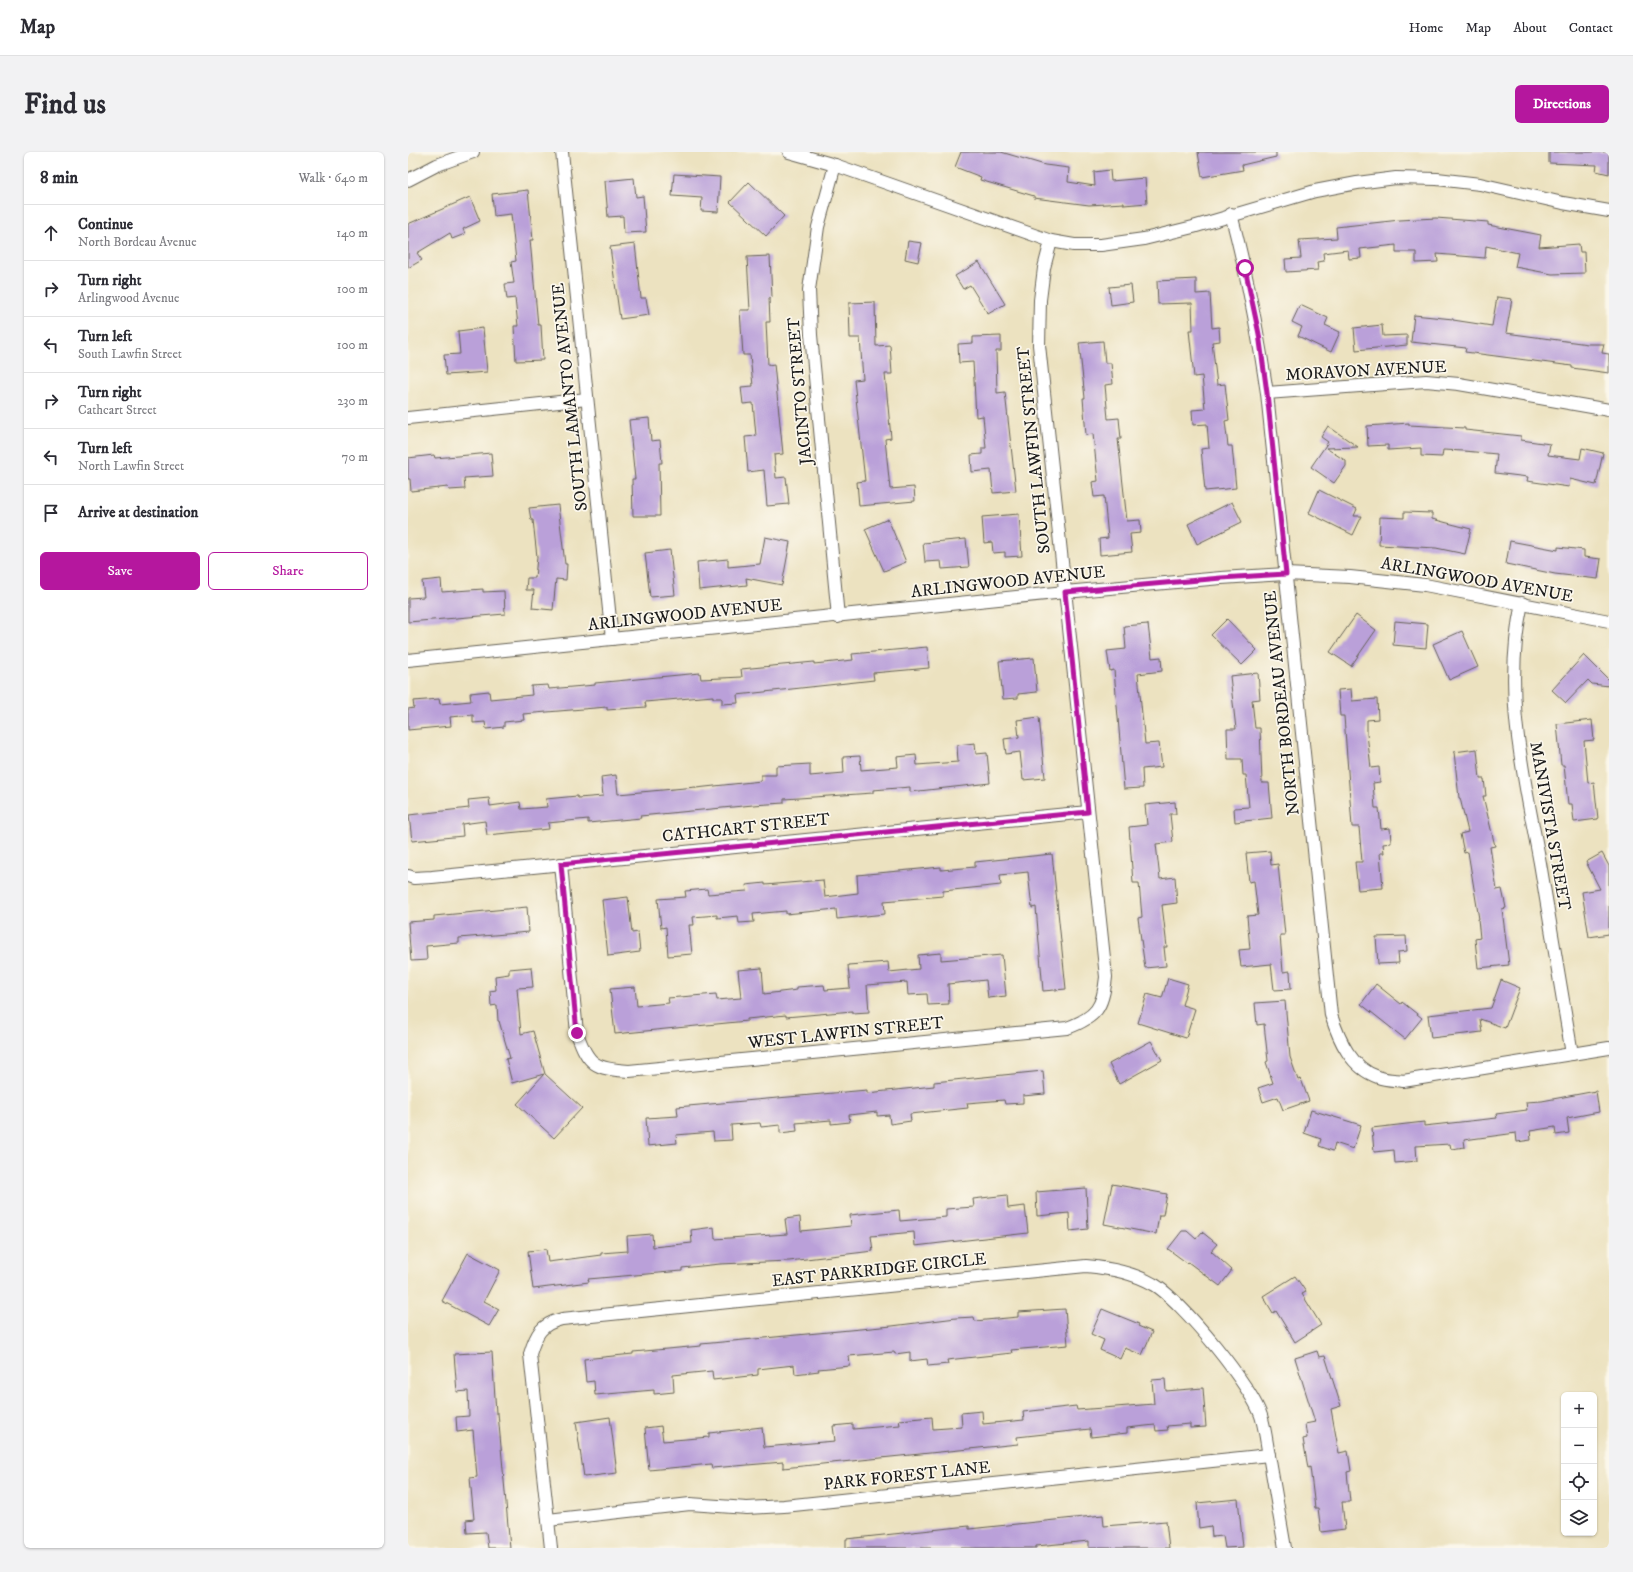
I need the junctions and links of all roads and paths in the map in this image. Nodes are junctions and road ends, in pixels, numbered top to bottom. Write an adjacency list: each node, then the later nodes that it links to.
1 (473, 152): 5 (street)
2 (562, 152): 10 (street, SOUTH LAMANTO AVENUE)
3 (788, 152): 4 (street)
4 (835, 165): 8 (street); 16 (street, JACINTO STREET)
5 (408, 180)
6 (1609, 211): 7 (street)
7 (1231, 214): 8 (street); 9 (street, NORTH BORDEAU AVENUE)
8 (1051, 241): 14 (street, SOUTH LAWFIN STREET)
9 (1267, 393): 11 (street, MORAVON AVENUE); 13 (street, NORTH BORDEAU AVENUE)
10 (587, 399): 12 (street); 18 (street, SOUTH LAMANTO AVENUE)
11 (1609, 410)
12 (408, 418)
13 (1286, 574): 14 (street, ARLINGWOOD AVENUE); 15 (street, ARLINGWOOD AVENUE); 25 (street, NORTH BORDEAU AVENUE)
14 (1065, 592): 16 (street, ARLINGWOOD AVENUE); 20 (street, SOUTH LAWFIN STREET)
15 (1522, 603): 17 (street, ARLINGWOOD AVENUE); 25 (street, MANIVISTA STREET)
16 (838, 617): 18 (street, ARLINGWOOD AVENUE)
17 (1609, 621)
18 (612, 639): 19 (street, ARLINGWOOD AVENUE)
19 (408, 660)
20 (1088, 812): 21 (street, CATHCART STREET); 23 (street, SOUTH LAWFIN STREET)
21 (561, 864): 22 (street, CATHCART STREET); 23 (street, WEST LAWFIN STREET)
22 (408, 876)
23 (1096, 1012)
24 (1609, 1048): 25 (street)
25 (1572, 1054)
26 (1269, 1455): 27 (street, PARK FOREST LANE); 27 (street, EAST PARKRIDGE CIRCLE); 29 (street, EAST PARKRIDGE CIRCLE)
27 (548, 1520): 28 (street)
28 (551, 1548)
29 (1285, 1548)

